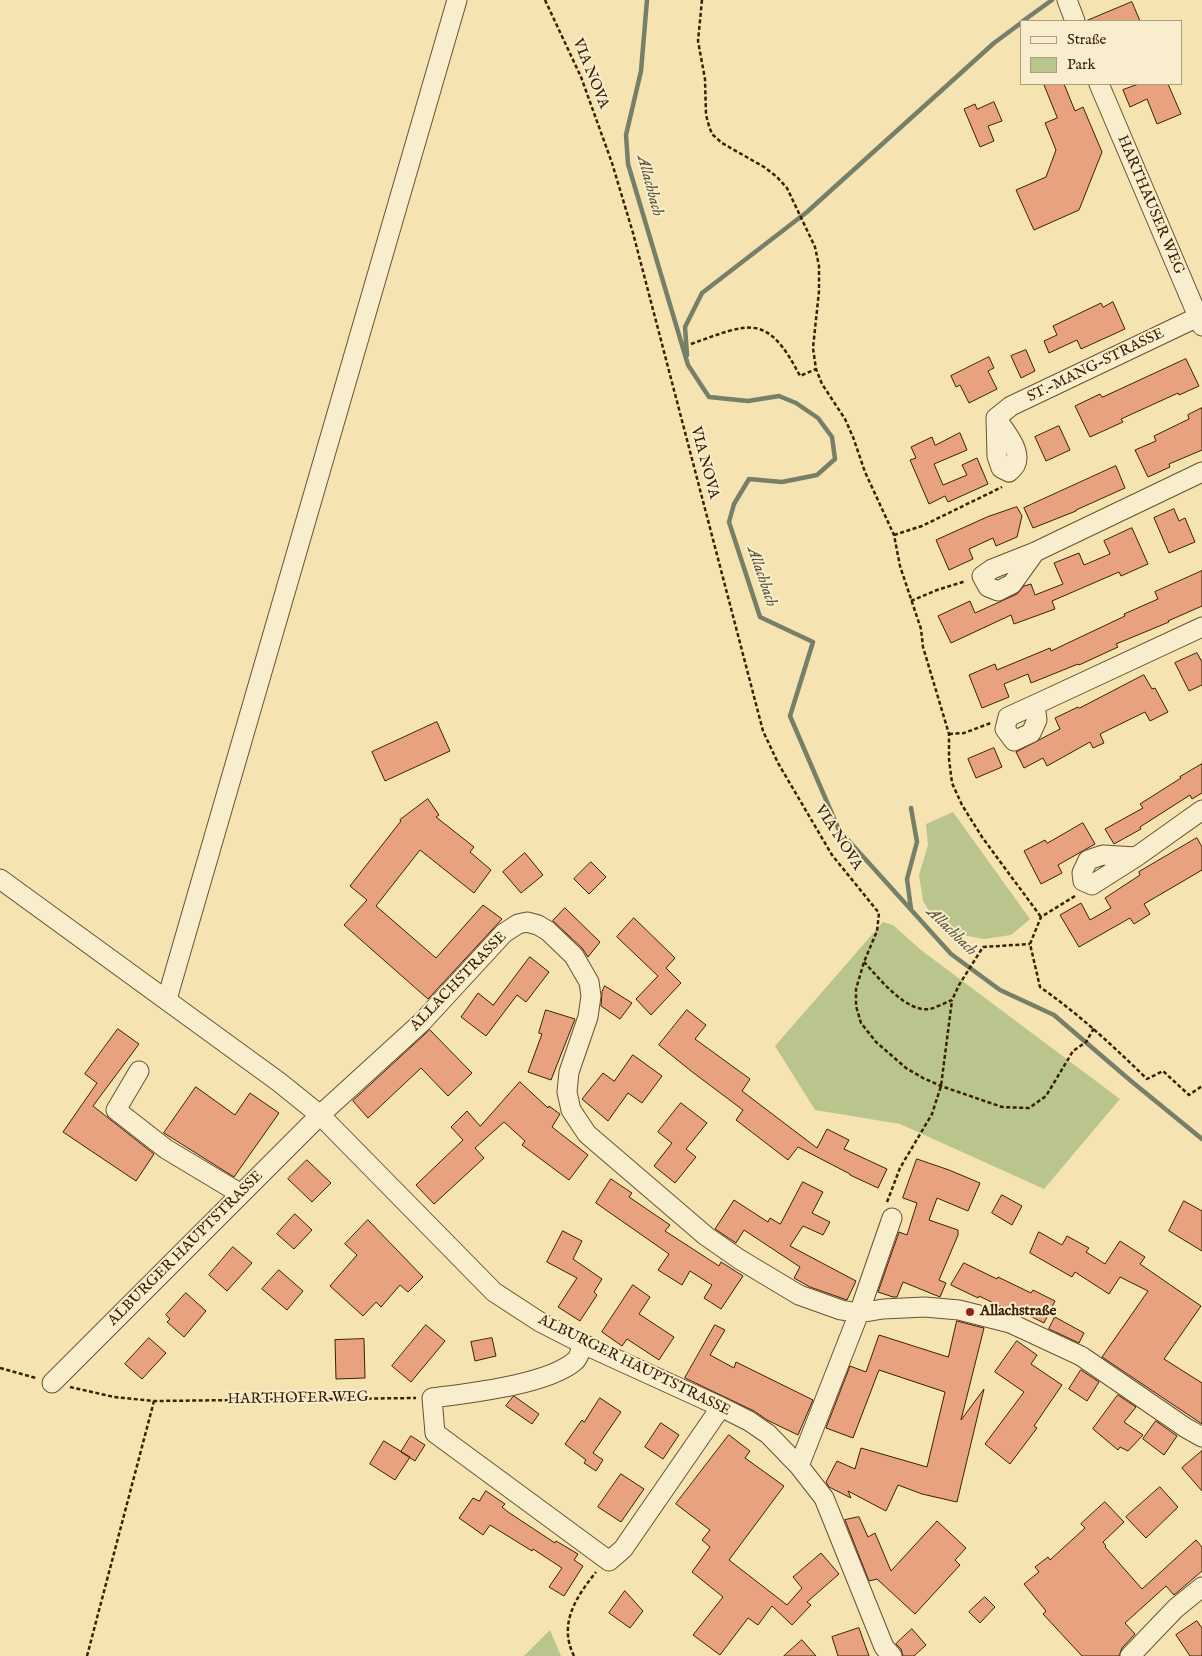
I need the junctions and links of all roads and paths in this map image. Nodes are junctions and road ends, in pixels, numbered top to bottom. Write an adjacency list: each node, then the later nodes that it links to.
1 (457, 0): 24 (street)
2 (545, 0): 23 (path, VIA NOVA)
3 (702, 0): 9 (path)
4 (1067, 1): 5 (street)
5 (1075, 20)
6 (1099, 85): 7 (street, HARTHAUSER WEG)
7 (1200, 322): 10 (street, ST.-MANG-STRASSE)
8 (691, 344): 9 (path)
9 (816, 368): 12 (path)
10 (1009, 472): 12 (path)
11 (1202, 472): 13 (street)
12 (894, 535): 14 (path)
13 (982, 576): 14 (path)
14 (911, 601): 17 (path)
15 (1202, 627): 16 (street)
16 (1008, 717): 17 (path)
17 (949, 734): 21 (path)
18 (1202, 810): 20 (street)
19 (0, 879): 24 (street, ALBURGER HAUPTSTRASSE)
20 (1092, 885): 21 (path)
21 (1041, 917): 22 (path)
22 (1030, 944): 25 (path); 26 (path)
23 (864, 962): 25 (path); 28 (path)
24 (168, 999): 30 (street, ALBURGER HAUPTSTRASSE)
25 (952, 1000): 28 (path)
26 (1094, 1028): 28 (path); 29 (path)
27 (139, 1071): 31 (street)
28 (941, 1086): 32 (path)
29 (1202, 1086)
30 (320, 1115): 31 (street, ALBURGER HAUPTSTRASSE); 33 (street, ALLACHSTRASSE); 34 (street, ALBURGER HAUPTSTRASSE)
31 (241, 1194): 36 (street, ALBURGER HAUPTSTRASSE)
32 (892, 1218): 33 (street)
33 (859, 1314): 40 (street, ALLACHSTRASSE); 41 (street)
34 (584, 1344): 37 (street); 39 (street, ALBURGER HAUPTSTRASSE)
35 (0, 1368): 36 (path, HARTHOFER WEG)
36 (52, 1382): 38 (path, HARTHOFER WEG)
37 (432, 1398): 38 (path, HARTHOFER WEG); 42 (street)
38 (154, 1401): 44 (path)
39 (721, 1407): 41 (street, ALBURGER HAUPTSTRASSE); 42 (street)
40 (1202, 1437)
41 (799, 1466): 46 (street, ALBURGER HAUPTSTRASSE)
42 (606, 1559): 45 (path)
43 (1202, 1587): 47 (street)
44 (87, 1656)
45 (574, 1656)
46 (892, 1656)
47 (1130, 1656)

